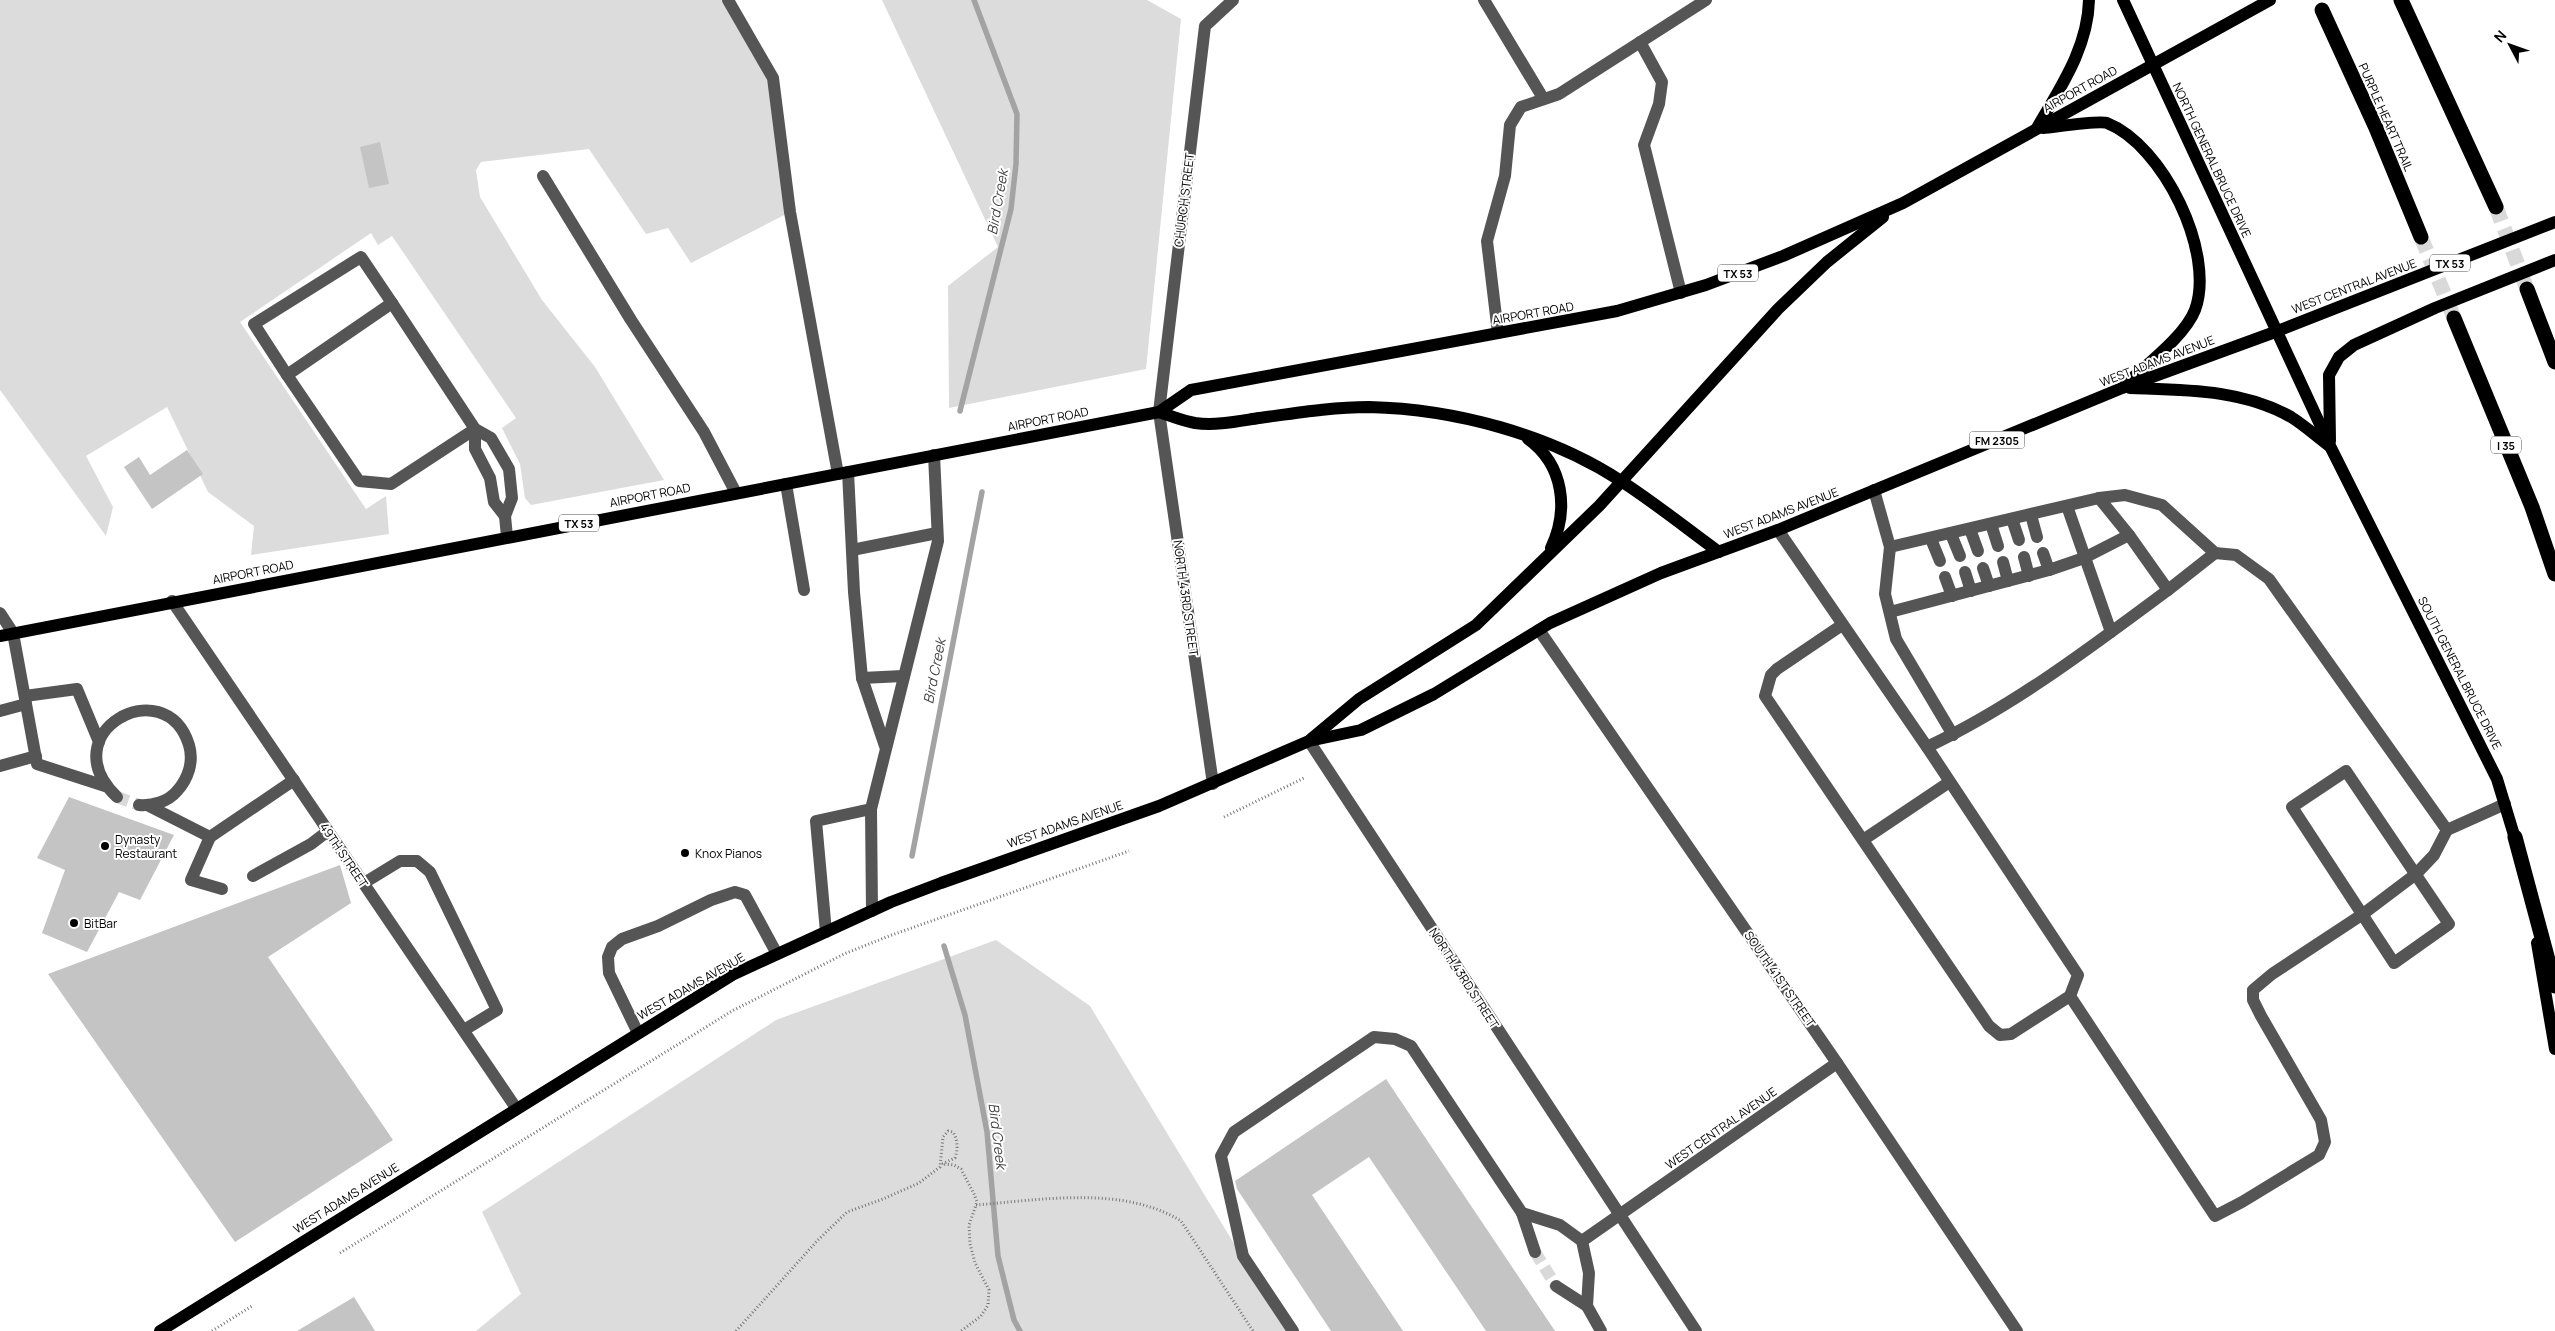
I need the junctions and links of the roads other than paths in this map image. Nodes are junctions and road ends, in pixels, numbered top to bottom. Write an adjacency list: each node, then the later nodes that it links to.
1 (728, 0): 34 (street)
2 (1233, 0): 29 (street, CHURCH STREET)
3 (1484, 0): 12 (street)
4 (1706, 0): 10 (street)
5 (2090, 0): 13 (main road)
6 (2123, 0): 11 (main road, NORTH GENERAL BRUCE DRIVE)
7 (2270, 0): 11 (main road, AIRPORT ROAD / TX 53)
8 (2401, 0): 16 (highway)
9 (2322, 10): 18 (highway, PURPLE HEART TRAIL)
10 (1640, 42): 12 (street); 21 (street)
11 (2153, 64): 13 (main road, AIRPORT ROAD / TX 53); 24 (main road, NORTH GENERAL BRUCE DRIVE)
12 (1543, 98): 25 (street)
13 (2037, 128): 15 (main road, AIRPORT ROAD / TX 53); 28 (main road)
14 (543, 176): 38 (street)
15 (1903, 203): 21 (main road, AIRPORT ROAD / TX 53); 35 (main road, AIRPORT ROAD / TX 53)
16 (2496, 207)
17 (2555, 222): 24 (main road, WEST CENTRAL AVENUE / TX 53)
18 (2421, 237)
19 (2555, 260): 32 (main road)
20 (2527, 289): 26 (highway)
21 (1681, 293): 25 (main road, AIRPORT ROAD / TX 53)
22 (392, 303): 27 (street); 27 (street); 30 (street)
23 (2454, 318): 70 (highway, I 35)
24 (2275, 332): 28 (main road, WEST ADAMS AVENUE / FM 2305); 32 (main road, SOUTH GENERAL BRUCE DRIVE)
25 (1498, 333): 29 (main road, AIRPORT ROAD / TX 53)
26 (2555, 362)
27 (287, 375): 30 (street)
28 (2122, 388): 32 (main road); 37 (main road, WEST ADAMS AVENUE / FM 2305)
29 (1159, 412): 31 (main road, AIRPORT ROAD / TX 53); 33 (main road, AIRPORT ROAD / TX 53); 100 (street, NORTH 43RD STREET)
30 (475, 429): 42 (street); 42 (street)
31 (1522, 435): 35 (main road, AIRPORT ROAD / TX 53); 64 (main road)
32 (2330, 446): 103 (main road, SOUTH GENERAL BRUCE DRIVE)
33 (934, 455): 34 (main road, AIRPORT ROAD / TX 53); 47 (street)
34 (843, 473): 36 (main road, AIRPORT ROAD / TX 53); 56 (street)
35 (1621, 481): 58 (main road, AIRPORT ROAD / TX 53); 64 (main road, WEST ADAMS AVENUE / FM 2305)
36 (786, 484): 38 (main road, AIRPORT ROAD / TX 53); 75 (street)
37 (1874, 490): 46 (main road, WEST ADAMS AVENUE / FM 2305); 55 (street)
38 (736, 493): 50 (main road, AIRPORT ROAD / TX 53)
39 (2099, 498): 40 (street); 49 (street); 60 (street)
40 (2066, 506): 41 (street); 63 (street)
41 (2031, 515): 43 (street); 51 (street)
42 (505, 516): 50 (street)
43 (2012, 519): 44 (street); 53 (street)
44 (1991, 524): 45 (street); 54 (street)
45 (1970, 529): 48 (street); 57 (street)
46 (1778, 530): 58 (main road, WEST ADAMS AVENUE / FM 2305); 82 (street)
47 (938, 533): 56 (street); 87 (street)
48 (1951, 534): 52 (street); 61 (street)
49 (2129, 535): 63 (street); 76 (street)
50 (507, 537): 79 (main road, AIRPORT ROAD / TX 53)
51 (2037, 537)
52 (1931, 539): 55 (street); 65 (street)
53 (2019, 540)
54 (1998, 546)
55 (1890, 547): 80 (street)
56 (852, 550): 88 (street)
57 (1978, 551)
58 (1719, 552): 83 (main road, WEST ADAMS AVENUE / FM 2305)
59 (2043, 553): 68 (street)
60 (2215, 554): 76 (street); 105 (street)
61 (1960, 556)
62 (2024, 557): 71 (street)
63 (2084, 558): 68 (street); 84 (street)
64 (1542, 561): 92 (main road, WEST ADAMS AVENUE / FM 2305)
65 (1940, 561)
66 (2003, 562): 73 (street)
67 (1983, 568): 74 (street)
68 (2049, 570): 71 (street)
69 (1965, 572): 77 (street)
70 (2555, 574)
71 (2029, 576): 73 (street)
72 (1945, 577): 78 (street)
73 (2008, 581): 74 (street)
74 (1989, 586): 77 (street)
75 (804, 590)
76 (2168, 590): 84 (street)
77 (1971, 591): 78 (street)
78 (1952, 596): 80 (street)
79 (172, 601): 85 (main road, AIRPORT ROAD / TX 53); 98 (street, 49TH STREET)
80 (1890, 612): 91 (street)
81 (0, 613): 85 (street)
82 (1842, 625): 95 (street); 109 (street)
83 (1539, 630): 92 (main road, WEST ADAMS AVENUE / FM 2305); 123 (street, SOUTH 41ST STREET)
84 (2111, 632): 91 (street)
85 (14, 633): 86 (main road, AIRPORT ROAD / TX 53); 89 (street)
86 (0, 636)
87 (903, 676): 88 (street); 94 (street)
88 (862, 678): 94 (street)
89 (25, 700): 90 (street); 93 (street); 96 (street)
90 (0, 711)
91 (1953, 735): 95 (street)
92 (1308, 741): 100 (main road, WEST ADAMS AVENUE / FM 2305); 126 (street, NORTH 43RD STREET)
93 (99, 742): 101 (street); 107 (street)
94 (885, 746): 104 (street)
95 (1927, 747): 99 (street)
96 (36, 756): 97 (street); 101 (street)
97 (0, 766)
98 (294, 780): 106 (street, 49TH STREET); 107 (street)
99 (1948, 783): 109 (street); 119 (street)
100 (1213, 784): 114 (main road, WEST ADAMS AVENUE / FM 2305)
101 (105, 786): 102 (street)
102 (117, 797)
103 (2505, 804): 105 (street); 108 (main road, SOUTH GENERAL BRUCE DRIVE)
104 (871, 809): 114 (street); 116 (street)
105 (2447, 830): 110 (street)
106 (328, 831): 111 (street); 112 (street, 49TH STREET)
107 (210, 837): 113 (street)
108 (2515, 837): 118 (highway); 122 (main road, SOUTH GENERAL BRUCE DRIVE)
109 (1863, 840): 119 (street)
110 (2416, 874): 115 (street); 115 (street); 115 (street)
111 (253, 876)
112 (364, 883): 120 (street, 49TH STREET); 120 (street)
113 (222, 889)
114 (872, 910): 116 (main road, WEST ADAMS AVENUE / FM 2305)
115 (2363, 914): 119 (street)
116 (826, 932): 117 (main road, WEST ADAMS AVENUE / FM 2305)
117 (777, 954): 121 (main road, WEST ADAMS AVENUE / FM 2305); 121 (street)
118 (2555, 986)
119 (2070, 996)
120 (464, 1030): 124 (street, 49TH STREET)
121 (638, 1033): 124 (main road, WEST ADAMS AVENUE / FM 2305)
122 (2555, 1049)
123 (1837, 1063): 126 (street, WEST CENTRAL AVENUE); 135 (street, SOUTH 41ST STREET)
124 (516, 1108): 131 (main road, WEST ADAMS AVENUE / FM 2305)
125 (1522, 1213): 127 (street); 128 (street); 132 (street)
126 (1620, 1216): 127 (street, WEST CENTRAL AVENUE); 134 (street, NORTH 43RD STREET)
127 (1582, 1241): 130 (street)
128 (1535, 1252)
129 (1556, 1286): 130 (street)
130 (1587, 1306): 133 (street)
131 (160, 1331)
132 (1292, 1331)
133 (1601, 1331)
134 (1696, 1331)
135 (2017, 1331)

